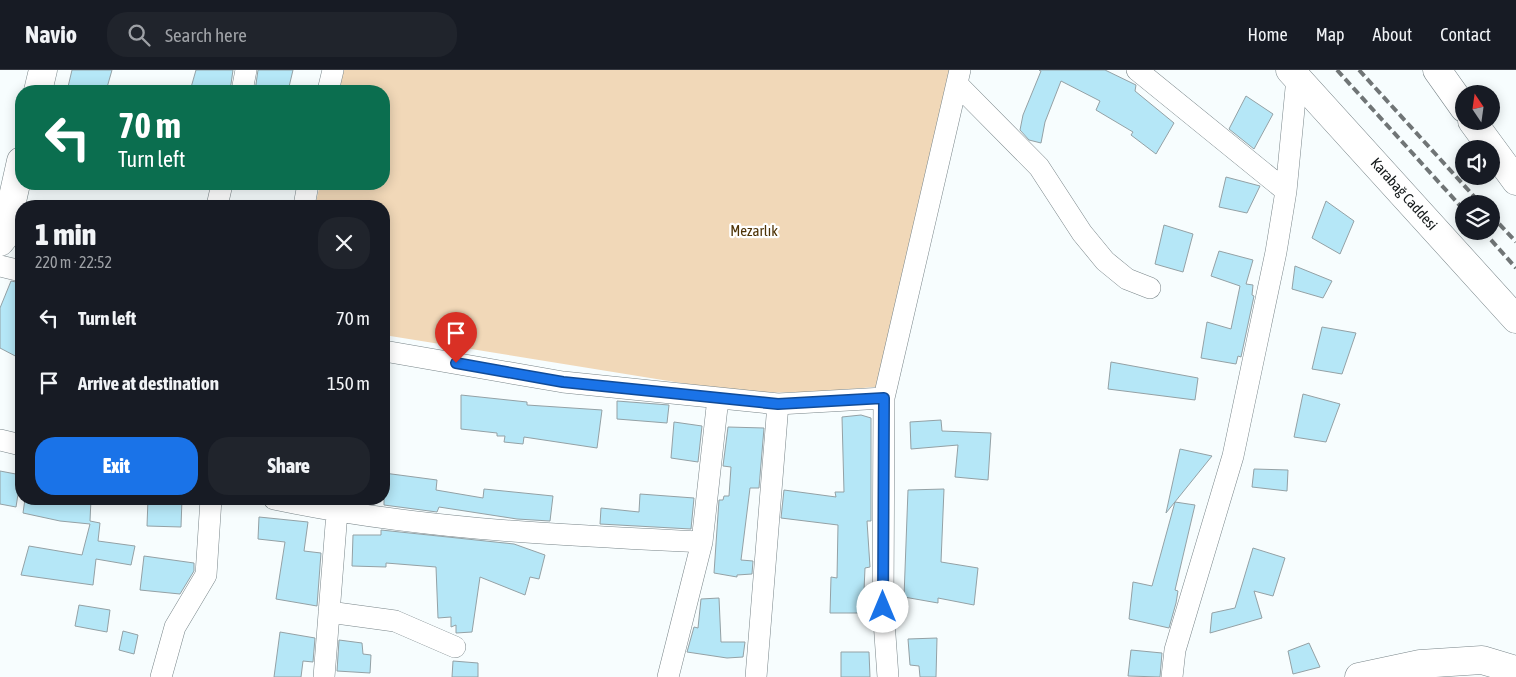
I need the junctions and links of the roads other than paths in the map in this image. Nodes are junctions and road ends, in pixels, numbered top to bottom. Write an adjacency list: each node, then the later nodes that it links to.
1 (43, 70): 8 (main road)
2 (246, 70): 9 (street)
3 (333, 70): 10 (street)
4 (1136, 70): 15 (street)
5 (1437, 70): 11 (main road)
6 (1294, 74): 15 (street); 21 (main road, Karabağ Caddesi)
7 (958, 77): 20 (street); 24 (street)
8 (39, 85)
9 (243, 85)
10 (329, 85)
11 (1455, 95)
12 (1479, 130): 14 (main road)
13 (15, 176): 16 (main road)
14 (1516, 181)
15 (1286, 191): 40 (street)
16 (6, 199): 17 (main road)
17 (0, 242)
18 (0, 266): 19 (street)
19 (15, 270)
20 (1150, 288)
21 (1516, 319)
22 (390, 352): 23 (street)
23 (718, 398): 25 (street); 31 (street)
24 (884, 398): 25 (street); 39 (street)
25 (778, 404): 38 (street)
26 (0, 440): 27 (street)
27 (15, 444)
28 (211, 505): 35 (street)
29 (304, 505): 30 (street)
30 (338, 512): 31 (street); 32 (street)
31 (702, 542): 37 (street)
32 (329, 612): 33 (street); 36 (street)
33 (455, 648)
34 (1516, 670): 41 (main road)
35 (161, 677)
36 (324, 677)
37 (668, 677)
38 (756, 677)
39 (888, 677)
40 (1172, 677)
41 (1359, 677)

